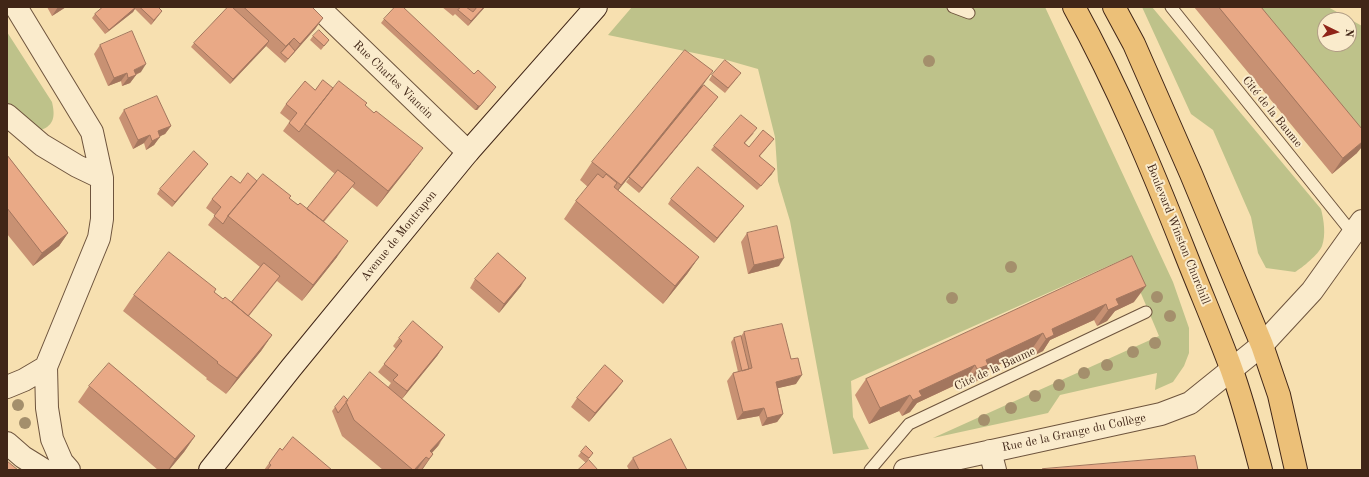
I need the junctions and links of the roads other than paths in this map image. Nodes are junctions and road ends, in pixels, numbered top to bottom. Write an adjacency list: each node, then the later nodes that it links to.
1 (16, 7): 11 (street)
2 (318, 7): 10 (street, Rue Charles Viancin)
3 (596, 7): 10 (street, Avenue de Montrapon)
4 (954, 7): 8 (lane)
5 (1074, 7): 16 (main road, Boulevard Winston Churchill)
6 (1114, 7): 14 (main road)
7 (1171, 7): 12 (lane, Cité de la Baume)
8 (969, 13)
9 (7, 115): 11 (street)
10 (468, 152): 22 (street, Avenue de Montrapon)
11 (102, 178): 15 (street)
12 (1357, 228): 14 (street)
13 (1146, 312): 23 (lane, Cité de la Baume)
14 (1262, 345): 16 (street, Rue de la Grange du Collège); 26 (main road)
15 (46, 367): 17 (street); 21 (street)
16 (1231, 369): 19 (street, Rue de la Grange du Collège); 25 (main road, Boulevard Winston Churchill)
17 (7, 387)
18 (7, 444): 20 (street)
19 (992, 460): 24 (street, Rue de la Grange du Collège)
20 (44, 470)
21 (69, 470)
22 (210, 470)
23 (870, 470)
24 (905, 470)
25 (1261, 470)
26 (1296, 470)

